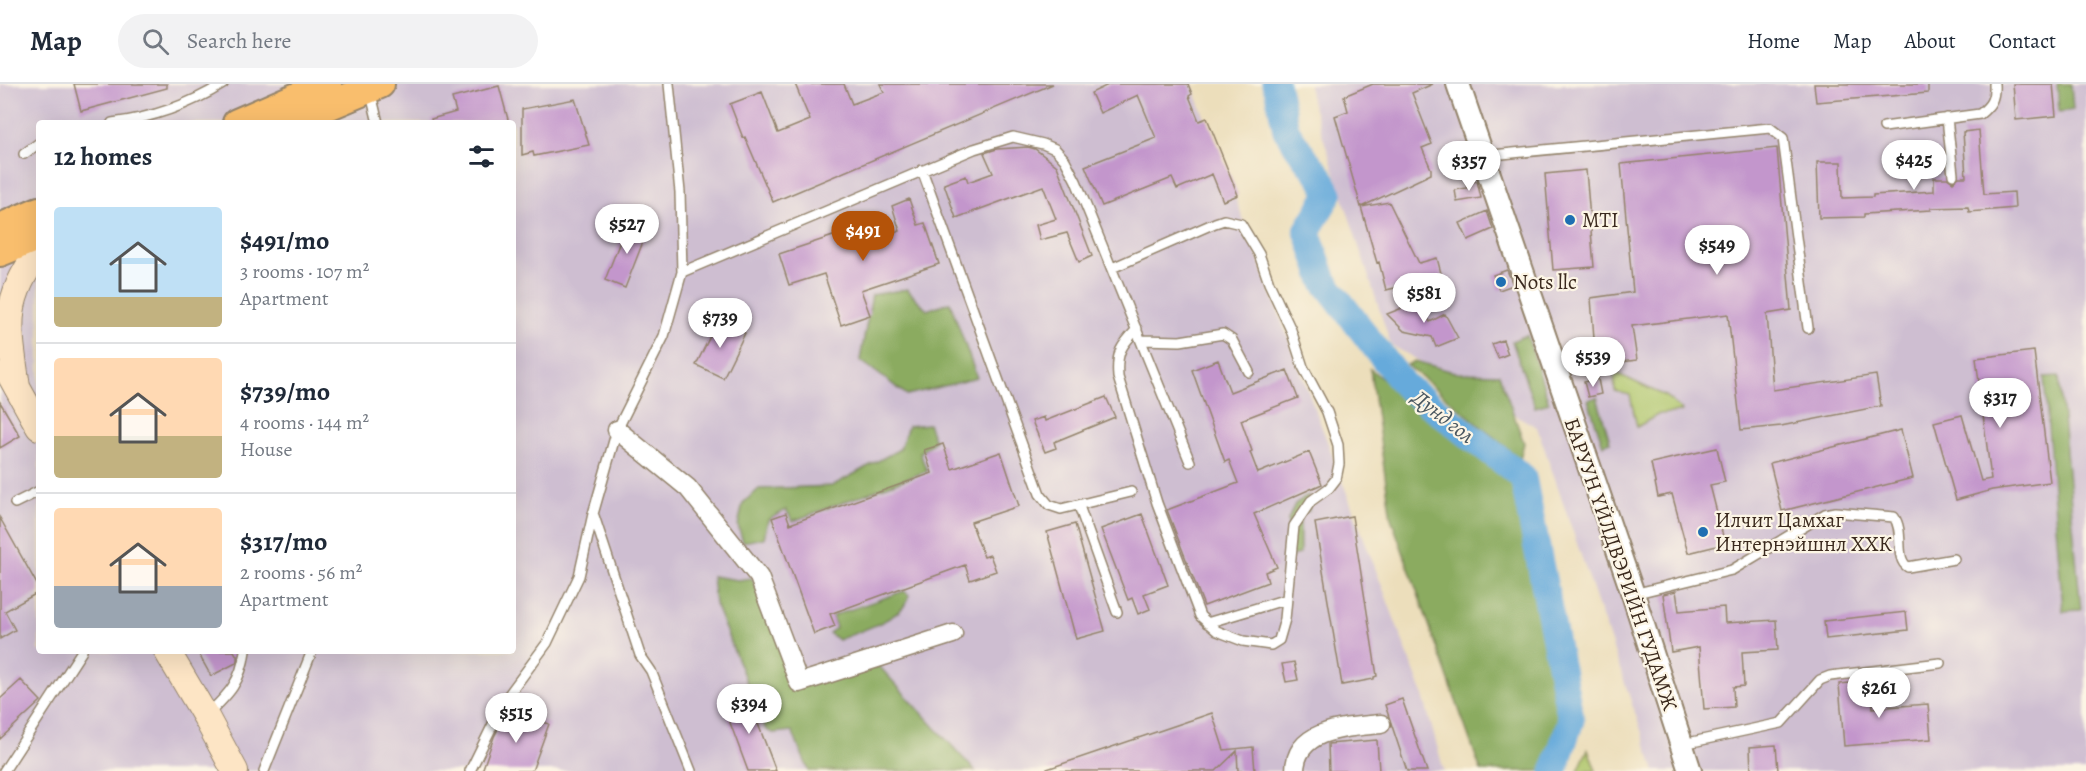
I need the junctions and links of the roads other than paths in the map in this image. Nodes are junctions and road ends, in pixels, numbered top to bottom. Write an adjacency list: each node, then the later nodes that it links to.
1 (223, 84): 9 (lane)
2 (327, 84): 7 (main road)
3 (669, 84): 23 (lane)
4 (1458, 84): 15 (street, БАРУУН ҮЙЛДВЭРИЙН ГУДАМЖ)
5 (1994, 84): 8 (lane)
6 (375, 86): 7 (main road); 11 (lane)
7 (293, 101): 10 (main road)
8 (1947, 118): 12 (lane); 17 (lane)
9 (139, 120)
10 (245, 120)
11 (378, 120)
12 (1884, 127)
13 (36, 145): 14 (lane)
14 (24, 154)
15 (1482, 156): 24 (lane); 39 (street, БАРУУН ҮЙЛДВЭРИЙН ГУДАМЖ)
16 (922, 170): 22 (lane); 23 (lane); 36 (lane)
17 (1953, 175)
18 (36, 213): 19 (main road)
19 (1, 233): 20 (main road)
20 (36, 236)
21 (36, 256): 29 (main road)
22 (1112, 268): 25 (lane); 40 (lane)
23 (682, 272): 31 (lane)
24 (1808, 328)
25 (1137, 329): 26 (lane); 42 (lane)
26 (1141, 340): 28 (lane); 32 (lane)
27 (0, 357): 29 (main road)
28 (1249, 372)
29 (17, 387): 30 (main road)
30 (36, 422)
31 (617, 430): 37 (lane); 43 (street)
32 (1190, 462)
33 (36, 492): 35 (lane)
34 (1131, 492): 36 (lane)
35 (15, 503)
36 (1079, 506): 41 (lane)
37 (593, 514): 55 (lane); 56 (lane)
38 (1954, 559): 39 (lane)
39 (1632, 594): 51 (street, БАРУУН ҮЙЛДВЭРИЙН ГУДАМЖ)
40 (1287, 599): 42 (lane); 42 (lane)
41 (1117, 612)
42 (1207, 623)
43 (953, 634)
44 (80, 654): 52 (lane)
45 (169, 654): 49 (main road)
46 (244, 654): 49 (lane)
47 (311, 654): 54 (lane)
48 (1940, 663): 51 (lane)
49 (206, 717): 53 (main road)
50 (1381, 724): 57 (street)
51 (1681, 744): 58 (street, БАРУУН ҮЙЛДВЭРИЙН ГУДАМЖ)
52 (4, 771)
53 (235, 771)
54 (264, 771)
55 (470, 771)
56 (691, 771)
57 (1295, 771)
58 (1690, 771)

